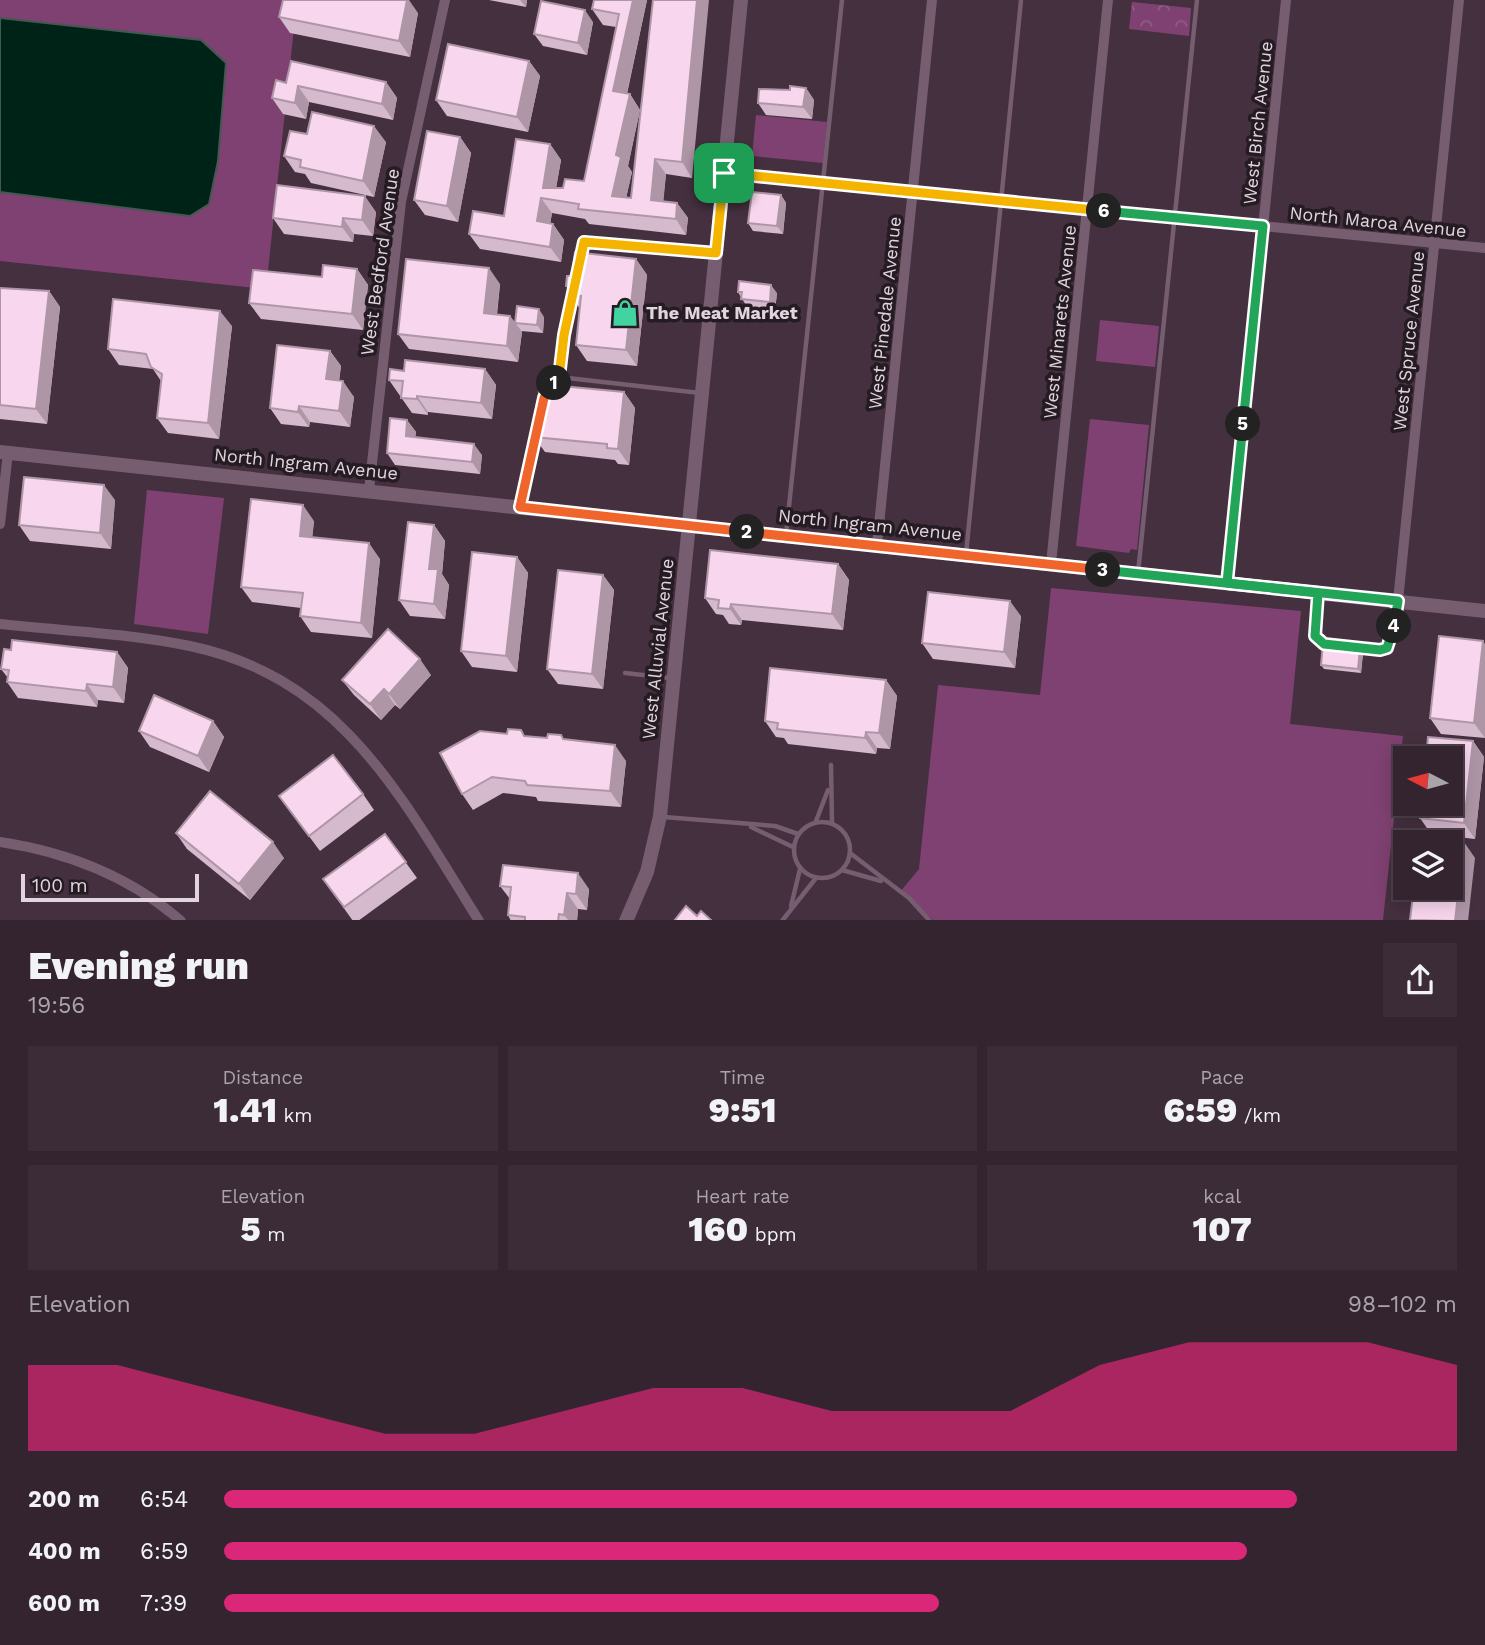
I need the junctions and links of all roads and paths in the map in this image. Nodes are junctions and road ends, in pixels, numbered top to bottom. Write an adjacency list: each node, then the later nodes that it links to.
1 (445, 0): 27 (street, West Bedford Avenue)
2 (741, 0): 10 (street, West Alluvial Avenue)
3 (842, 0): 11 (lane)
4 (932, 0): 12 (street, West Pinedale Avenue)
5 (1021, 0): 13 (lane)
6 (1108, 0): 14 (street, West Minarets Avenue)
7 (1197, 0): 15 (lane)
8 (1286, 0): 16 (street, West Birch Avenue)
9 (1459, 0): 17 (street, West Spruce Avenue)
10 (724, 173): 11 (street, North Maroa Avenue); 19 (street, West Alluvial Avenue)
11 (822, 183): 12 (street, North Maroa Avenue); 31 (lane)
12 (913, 192): 13 (street, North Maroa Avenue); 32 (street, West Pinedale Avenue)
13 (1001, 201): 14 (street, North Maroa Avenue); 33 (lane)
14 (1087, 209): 15 (street, North Maroa Avenue); 34 (street, West Minarets Avenue)
15 (1174, 218): 16 (street, North Maroa Avenue); 35 (lane)
16 (1263, 226): 17 (street, North Maroa Avenue); 36 (street, West Birch Avenue)
17 (1435, 243): 18 (street, North Maroa Avenue); 38 (street, West Spruce Avenue)
18 (1485, 248)
19 (716, 253): 20 (lane); 23 (street, West Alluvial Avenue)
20 (578, 268)
21 (575, 281): 22 (lane)
22 (559, 377): 23 (lane); 24 (lane)
23 (701, 393): 30 (street, West Alluvial Avenue)
24 (544, 398)
25 (538, 425): 28 (lane)
26 (4, 452): 27 (street, North Ingram Avenue); 29 (street)
27 (369, 490): 28 (street, North Ingram Avenue)
28 (520, 507): 30 (street, North Ingram Avenue)
29 (0, 524)
30 (690, 526): 31 (street, North Ingram Avenue); 42 (street, West Alluvial Avenue)
31 (786, 536): 32 (street, North Ingram Avenue)
32 (877, 545): 33 (street, North Ingram Avenue)
33 (965, 555): 34 (street, North Ingram Avenue)
34 (1051, 564): 35 (street, North Ingram Avenue)
35 (1138, 573): 36 (street, North Ingram Avenue)
36 (1227, 583): 37 (street, North Ingram Avenue)
37 (1318, 593): 38 (street, North Ingram Avenue); 38 (lane)
38 (1398, 601): 39 (street, North Ingram Avenue)
39 (1485, 611)
40 (0, 624): 59 (street)
41 (625, 673): 42 (lane)
42 (674, 679): 45 (street, West Alluvial Avenue)
43 (831, 765): 44 (lane)
44 (829, 786): 46 (lane); 47 (lane)
45 (660, 816): 48 (lane); 60 (street, West Alluvial Avenue)
46 (816, 822): 47 (lane); 49 (lane)
47 (832, 823): 52 (lane)
48 (747, 825): 49 (lane); 51 (lane)
49 (798, 834): 51 (lane)
50 (0, 842): 58 (street)
51 (793, 847): 53 (lane)
52 (850, 853): 54 (lane); 56 (lane)
53 (800, 869): 55 (lane); 57 (lane)
54 (842, 870): 55 (lane); 56 (lane)
55 (816, 878): 57 (lane)
56 (885, 882): 62 (lane)
57 (790, 911): 61 (lane)
58 (181, 920)
59 (480, 920)
60 (626, 920)
61 (782, 920)
62 (930, 920)

